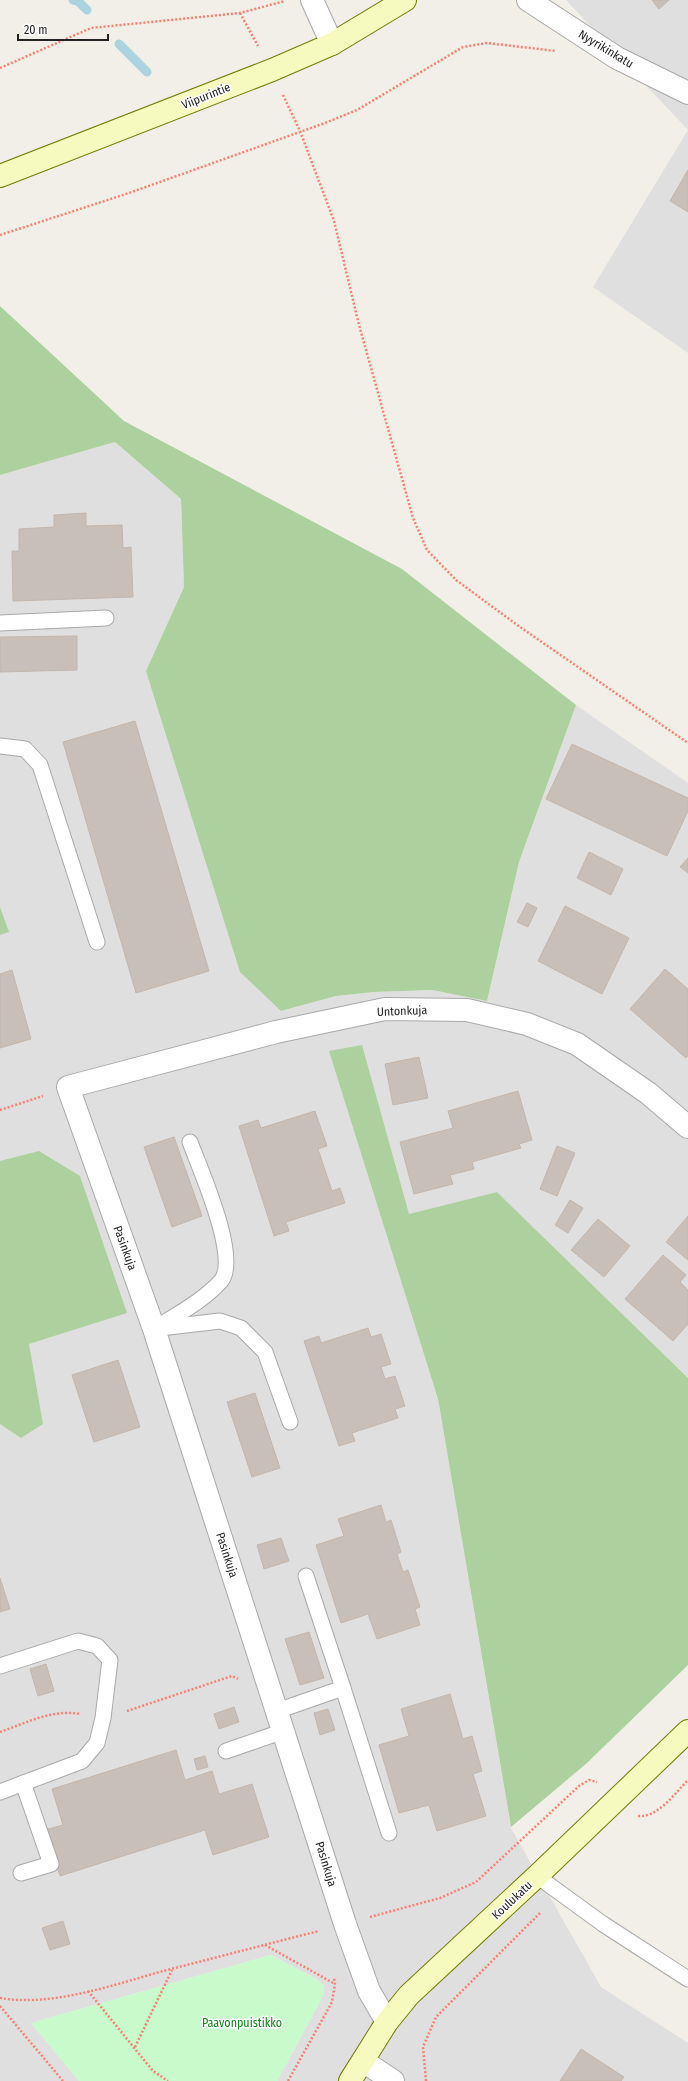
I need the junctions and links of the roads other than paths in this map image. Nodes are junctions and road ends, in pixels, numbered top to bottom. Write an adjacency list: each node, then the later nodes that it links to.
1 (312, 0): 4 (street)
2 (405, 0): 4 (street, Viipurintie)
3 (528, 0): 5 (street, Nyyrikinkatu)
4 (332, 44): 6 (street, Viipurintie)
5 (688, 93)
6 (0, 176)
7 (106, 618): 8 (lane)
8 (0, 623)
9 (0, 746): 10 (lane)
10 (97, 942)
11 (68, 1087): 12 (street, Untonkuja); 14 (street, Pasinkuja)
12 (688, 1128)
13 (190, 1142): 14 (lane)
14 (154, 1329): 15 (lane); 19 (street, Pasinkuja)
15 (290, 1422)
16 (306, 1576): 18 (lane)
17 (0, 1666): 22 (lane)
18 (343, 1688): 19 (lane); 24 (lane)
19 (281, 1721): 21 (lane); 28 (street, Pasinkuja)
20 (688, 1730): 26 (street, Koulukatu)
21 (226, 1751)
22 (23, 1783): 23 (lane); 25 (lane)
23 (0, 1792)
24 (389, 1833)
25 (21, 1873)
26 (537, 1876): 27 (lane); 28 (street, Koulukatu)
27 (688, 1979)
28 (387, 2022): 29 (street, Koulukatu)
29 (363, 2061): 30 (street, Koulukatu); 31 (street)
30 (350, 2081)
31 (393, 2081)

